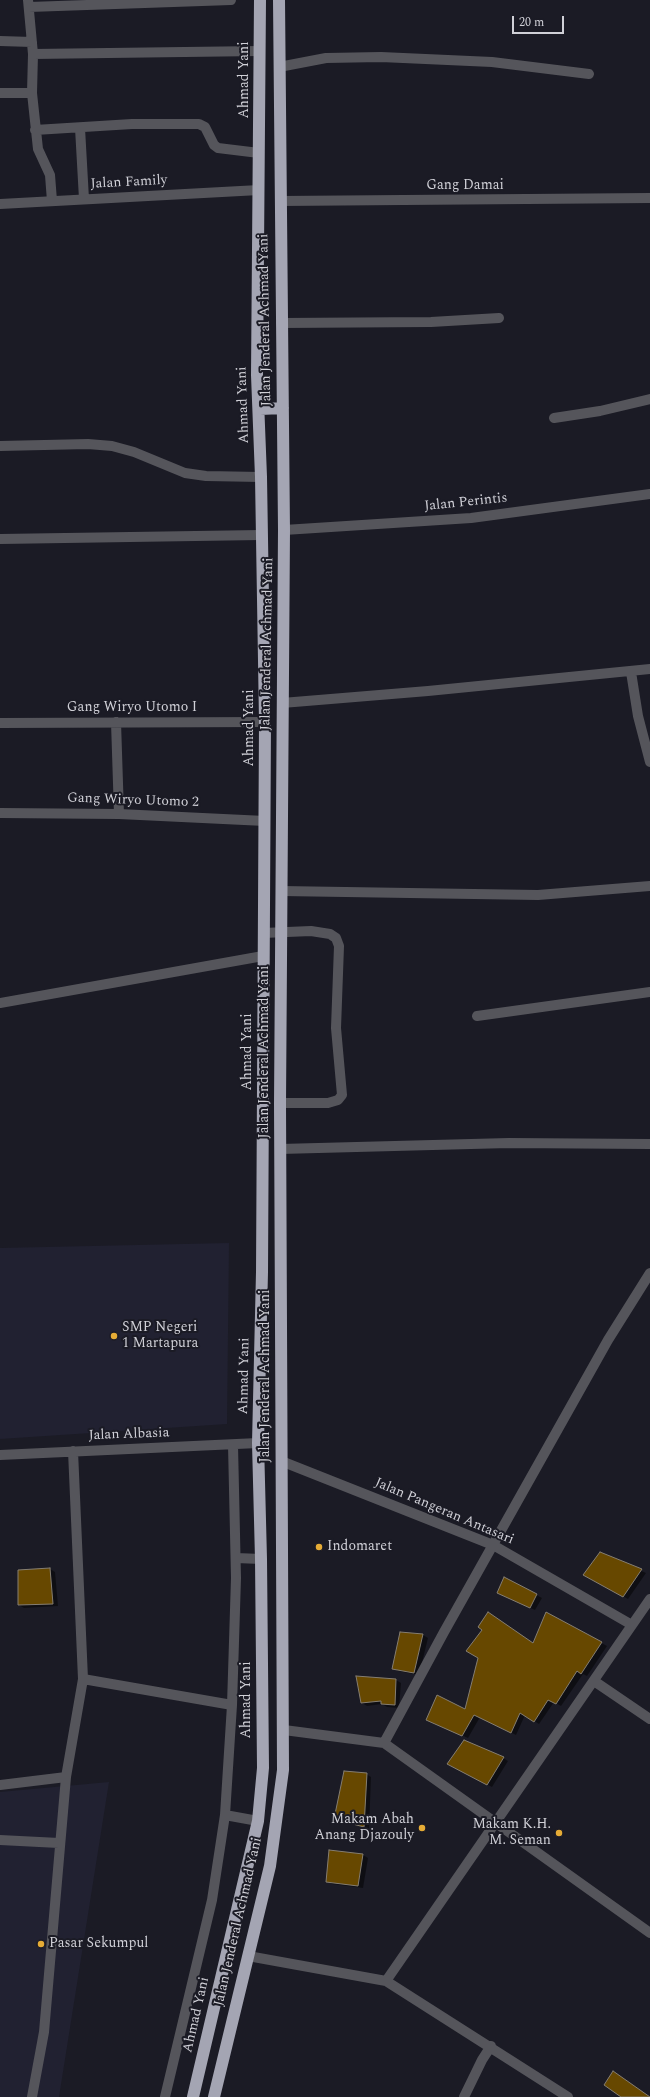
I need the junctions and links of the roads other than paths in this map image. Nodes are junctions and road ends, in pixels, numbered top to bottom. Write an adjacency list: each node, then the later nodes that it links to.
1 (231, 0): 4 (street)
2 (260, 0): 7 (highway, Ahmad Yani)
3 (279, 0): 9 (highway, Jalan Jenderal Achmad Yani)
4 (28, 3): 6 (street)
5 (0, 41): 6 (street)
6 (32, 42): 8 (street)
7 (260, 51): 8 (street); 15 (highway, Ahmad Yani)
8 (33, 54): 12 (street)
9 (279, 67): 10 (street); 20 (highway, Jalan Jenderal Achmad Yani)
10 (589, 74)
11 (0, 93): 12 (street)
12 (32, 93): 14 (street)
13 (80, 128): 14 (street); 15 (street); 18 (street)
14 (35, 130): 19 (street)
15 (259, 153): 16 (highway, Ahmad Yani)
16 (259, 190): 18 (street, Jalan Family); 26 (highway, Ahmad Yani)
17 (650, 198): 20 (street, Gang Damai)
18 (84, 199): 19 (street, Jalan Family)
19 (52, 201): 21 (street, Jalan Family)
20 (280, 201): 23 (highway, Jalan Jenderal Achmad Yani)
21 (0, 204)
22 (499, 318): 23 (street)
23 (281, 323): 25 (highway, Jalan Jenderal Achmad Yani)
24 (650, 399): 27 (street)
25 (282, 408): 26 (highway); 29 (highway, Jalan Jenderal Achmad Yani)
26 (260, 409): 30 (highway, Ahmad Yani)
27 (554, 418)
28 (0, 446): 31 (street)
29 (283, 446): 30 (highway); 33 (highway, Jalan Jenderal Achmad Yani)
30 (261, 448): 31 (highway, Ahmad Yani)
31 (261, 477): 34 (highway, Ahmad Yani)
32 (650, 494): 33 (street, Jalan Perintis)
33 (284, 530): 38 (highway, Jalan Jenderal Achmad Yani)
34 (261, 535): 35 (street); 40 (highway, Ahmad Yani)
35 (0, 538)
36 (650, 669): 37 (street)
37 (631, 672): 38 (street); 42 (street)
38 (282, 703): 47 (highway, Jalan Jenderal Achmad Yani)
39 (116, 722): 40 (street, Gang Wiryo Utomo I); 41 (street, Gang Wiryo Utomo I); 44 (street)
40 (265, 722): 45 (highway, Ahmad Yani)
41 (0, 723)
42 (650, 762)
43 (0, 813): 44 (street, Gang Wiryo Utomo 2)
44 (119, 814): 45 (street, Gang Wiryo Utomo 2)
45 (265, 821): 49 (highway, Ahmad Yani)
46 (650, 886): 47 (street)
47 (281, 891): 48 (highway, Jalan Jenderal Achmad Yani)
48 (281, 931): 49 (street); 54 (highway, Jalan Jenderal Achmad Yani); 54 (street)
49 (263, 933): 50 (highway, Ahmad Yani)
50 (263, 956): 52 (street); 58 (highway, Ahmad Yani)
51 (650, 992): 53 (street)
52 (0, 1003)
53 (477, 1016)
54 (280, 1103): 56 (highway, Jalan Jenderal Achmad Yani)
55 (650, 1144): 56 (street)
56 (280, 1148): 62 (highway, Jalan Jenderal Achmad Yani)
57 (650, 1273): 63 (street)
58 (258, 1443): 59 (street, Jalan Albasia); 65 (highway, Ahmad Yani)
59 (233, 1445): 60 (street, Jalan Albasia); 64 (street)
60 (73, 1451): 61 (street, Jalan Albasia); 72 (street)
61 (0, 1455)
62 (281, 1461): 63 (street, Jalan Pangeran Antasari); 67 (highway, Jalan Jenderal Achmad Yani)
63 (493, 1545): 69 (street, Jalan Pangeran Antasari); 77 (street)
64 (236, 1558): 65 (street); 74 (street)
65 (261, 1559): 68 (highway, Ahmad Yani)
66 (650, 1599): 69 (street)
67 (282, 1610): 68 (highway); 70 (highway, Jalan Jenderal Achmad Yani)
68 (262, 1611): 71 (highway, Ahmad Yani)
69 (632, 1625): 73 (street)
70 (282, 1634): 71 (highway); 76 (highway, Jalan Jenderal Achmad Yani)
71 (262, 1635): 81 (highway, Ahmad Yani)
72 (83, 1679): 74 (street); 78 (street)
73 (594, 1681): 75 (street); 82 (street)
74 (232, 1705): 80 (street)
75 (650, 1719)
76 (284, 1730): 77 (street); 86 (highway, Jalan Jenderal Achmad Yani)
77 (384, 1743): 82 (street)
78 (66, 1777): 79 (street); 84 (street)
79 (0, 1785)
80 (225, 1814): 81 (street); 90 (street)
81 (258, 1821): 91 (highway, Ahmad Yani)
82 (495, 1824): 85 (street); 87 (street)
83 (0, 1840): 84 (street)
84 (59, 1843): 89 (street)
85 (650, 1933)
86 (248, 1956): 87 (street); 92 (highway, Jalan Jenderal Achmad Yani)
87 (386, 1981): 88 (street)
88 (491, 2046): 93 (street); 94 (street)
89 (32, 2097)
90 (165, 2097)
91 (193, 2097)
92 (214, 2097)
93 (464, 2097)
94 (568, 2097)

